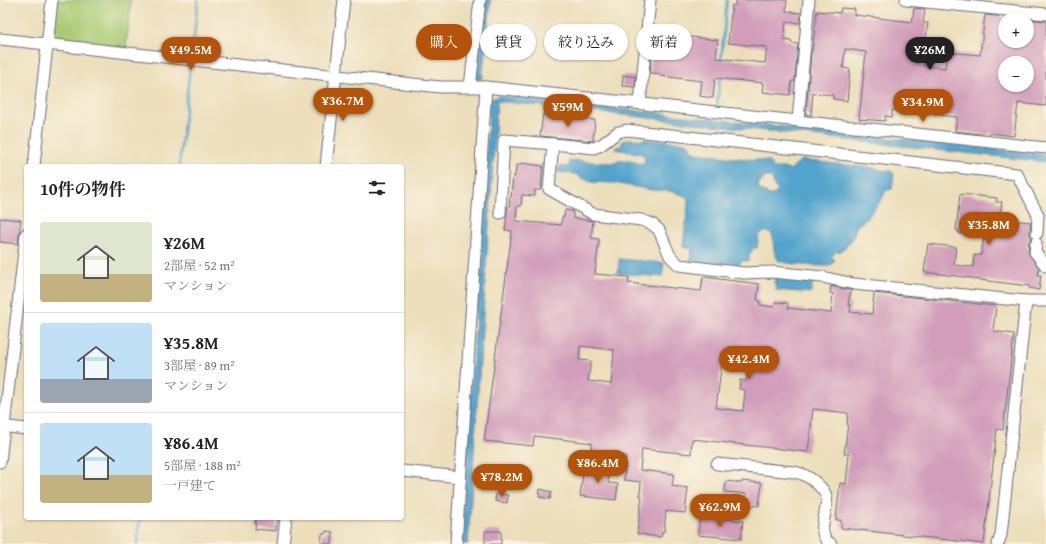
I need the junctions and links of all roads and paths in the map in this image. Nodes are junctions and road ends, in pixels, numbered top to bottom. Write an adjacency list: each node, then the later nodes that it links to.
1 (52, 0): 9 (street)
2 (344, 0): 10 (street)
3 (480, 0): 11 (street)
4 (650, 0): 13 (street)
5 (809, 0): 14 (street)
6 (906, 0): 7 (street)
7 (1046, 14)
8 (0, 39): 9 (street)
9 (48, 44): 10 (street); 17 (street)
10 (336, 76): 11 (street); 18 (street)
11 (470, 87): 12 (street)
12 (486, 88): 13 (street); 29 (street)
13 (640, 103): 14 (street)
14 (798, 120): 16 (street)
15 (553, 144): 19 (street); 21 (street); 22 (street)
16 (1046, 148)
17 (34, 164)
18 (326, 164)
19 (500, 213)
20 (24, 250): 24 (street)
21 (1046, 266)
22 (1026, 301): 23 (street); 36 (street)
23 (1046, 301)
24 (2, 426): 25 (street); 26 (street)
25 (24, 429)
26 (0, 462)
27 (717, 464): 31 (street)
28 (404, 471): 29 (street)
29 (460, 478): 33 (street)
30 (286, 520): 32 (street)
31 (822, 530): 34 (street); 35 (street)
32 (283, 544)
33 (456, 544)
34 (820, 544)
35 (831, 544)
36 (998, 544)

